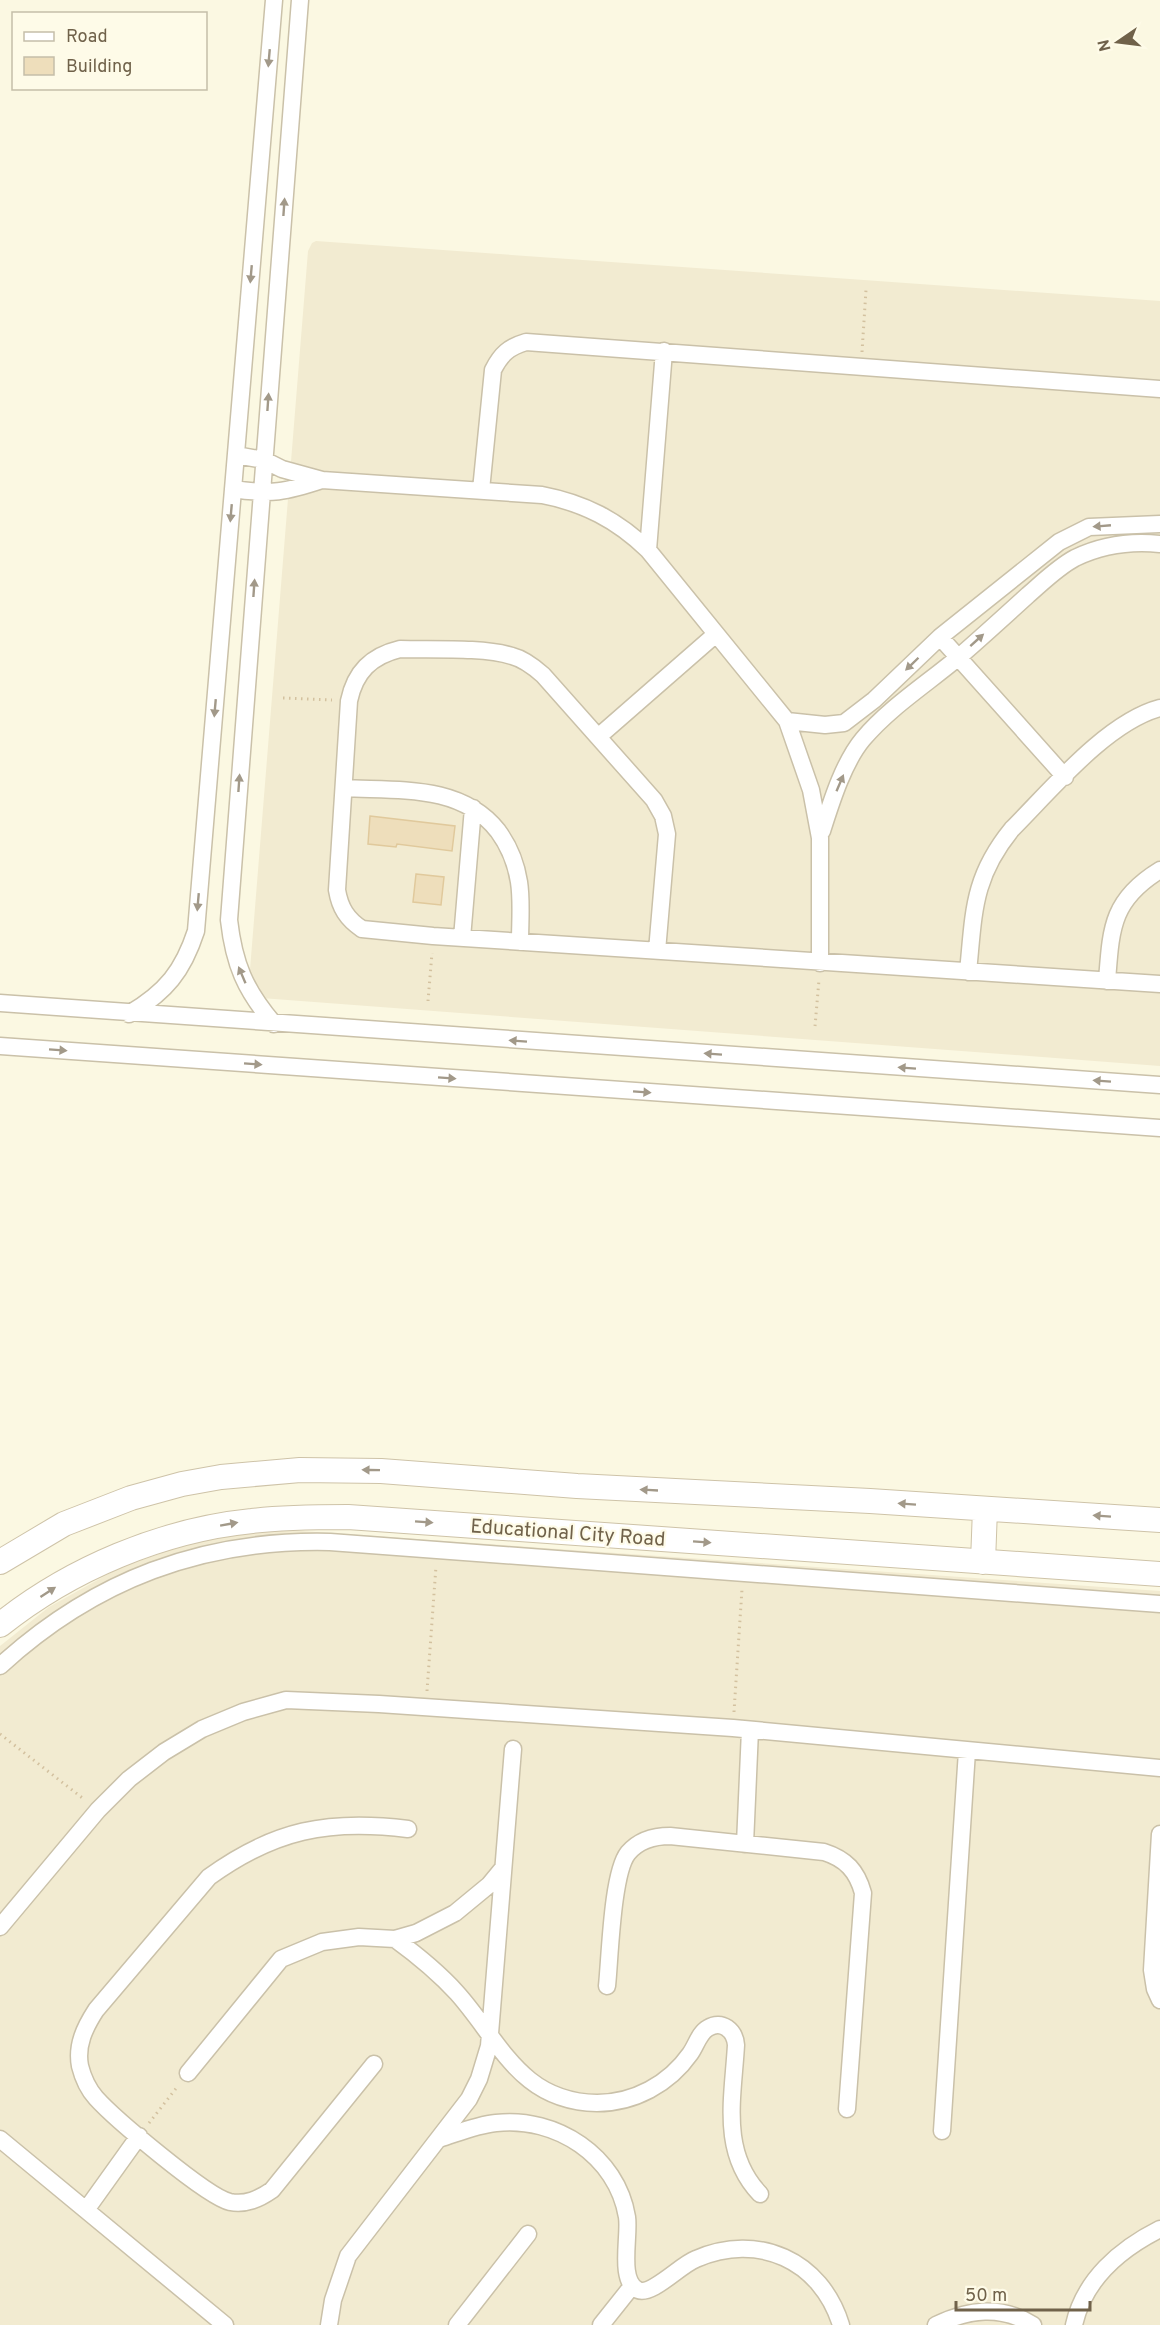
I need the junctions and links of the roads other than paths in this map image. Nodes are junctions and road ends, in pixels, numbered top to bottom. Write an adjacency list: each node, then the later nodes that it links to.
1 (274, 0): 5 (street, one-way to 5)
2 (300, 0): 6 (street, one-way to 2)
3 (664, 351): 4 (street); 9 (street); 13 (street)
4 (1160, 389)
5 (236, 455): 6 (street); 8 (street)
6 (264, 460): 7 (street); 10 (street)
7 (322, 480): 9 (street); 10 (street)
8 (233, 489): 10 (street); 33 (street, one-way to 33)
9 (481, 490): 13 (street)
10 (261, 493): 34 (street, one-way to 10)
11 (1160, 524): 15 (street, one-way to 15)
12 (1160, 544): 16 (street, one-way to 12)
13 (648, 550): 14 (street)
14 (716, 634): 18 (street); 19 (street)
15 (940, 637): 16 (street); 18 (street, one-way to 18)
16 (958, 657): 20 (street); 23 (street, one-way to 16)
17 (1160, 708): 20 (street)
18 (787, 721): 23 (street)
19 (598, 737): 21 (street); 27 (street)
20 (1065, 777): 29 (street)
21 (344, 788): 22 (street); 25 (street)
22 (473, 808): 25 (street); 26 (street)
23 (820, 838): 28 (street)
24 (1160, 870): 30 (street)
25 (462, 938): 26 (street)
26 (520, 942): 27 (street)
27 (657, 951): 28 (street)
28 (820, 963): 29 (street)
29 (968, 972): 30 (street)
30 (1107, 981): 31 (street)
31 (1160, 984)
32 (0, 1004): 33 (street)
33 (129, 1014): 34 (street)
34 (274, 1024): 36 (street, one-way to 34)
35 (0, 1046): 37 (street, one-way to 37)
36 (1160, 1085)
37 (1160, 1128)
38 (985, 1509): 39 (street, one-way to 38); 40 (street, one-way to 40); 41 (street)
39 (1160, 1520)
40 (0, 1562)
41 (983, 1562): 42 (street, Educational City Road); 44 (street, Educational City Road, one-way to 41)
42 (1160, 1574)
43 (1160, 1604): 45 (street)
44 (0, 1625)
45 (0, 1666)
46 (742, 1729): 48 (street); 52 (street); 54 (street)
47 (513, 1749): 53 (street)
48 (967, 1751): 49 (street); 62 (street)
49 (1160, 1768)
50 (408, 1828): 63 (street)
51 (1160, 1834): 57 (street)
52 (745, 1844): 56 (street); 61 (street)
53 (503, 1868): 55 (street); 58 (street)
54 (0, 1927)
55 (395, 1939): 58 (street); 60 (street)
56 (607, 1986)
57 (1160, 2000)
58 (489, 2037): 65 (street); 66 (street)
59 (374, 2064): 63 (street)
60 (188, 2073)
61 (847, 2109)
62 (942, 2131)
63 (139, 2136): 67 (street)
64 (0, 2139): 67 (street)
65 (439, 2139): 70 (street); 72 (street)
66 (760, 2194)
67 (86, 2210): 71 (street)
68 (1160, 2229): 78 (street)
69 (528, 2234): 73 (street)
70 (632, 2286): 74 (street); 75 (street)
71 (225, 2325)
72 (329, 2325)
73 (457, 2325)
74 (601, 2325)
75 (841, 2325)
76 (936, 2325): 77 (street)
77 (1033, 2325)
78 (1074, 2325)

